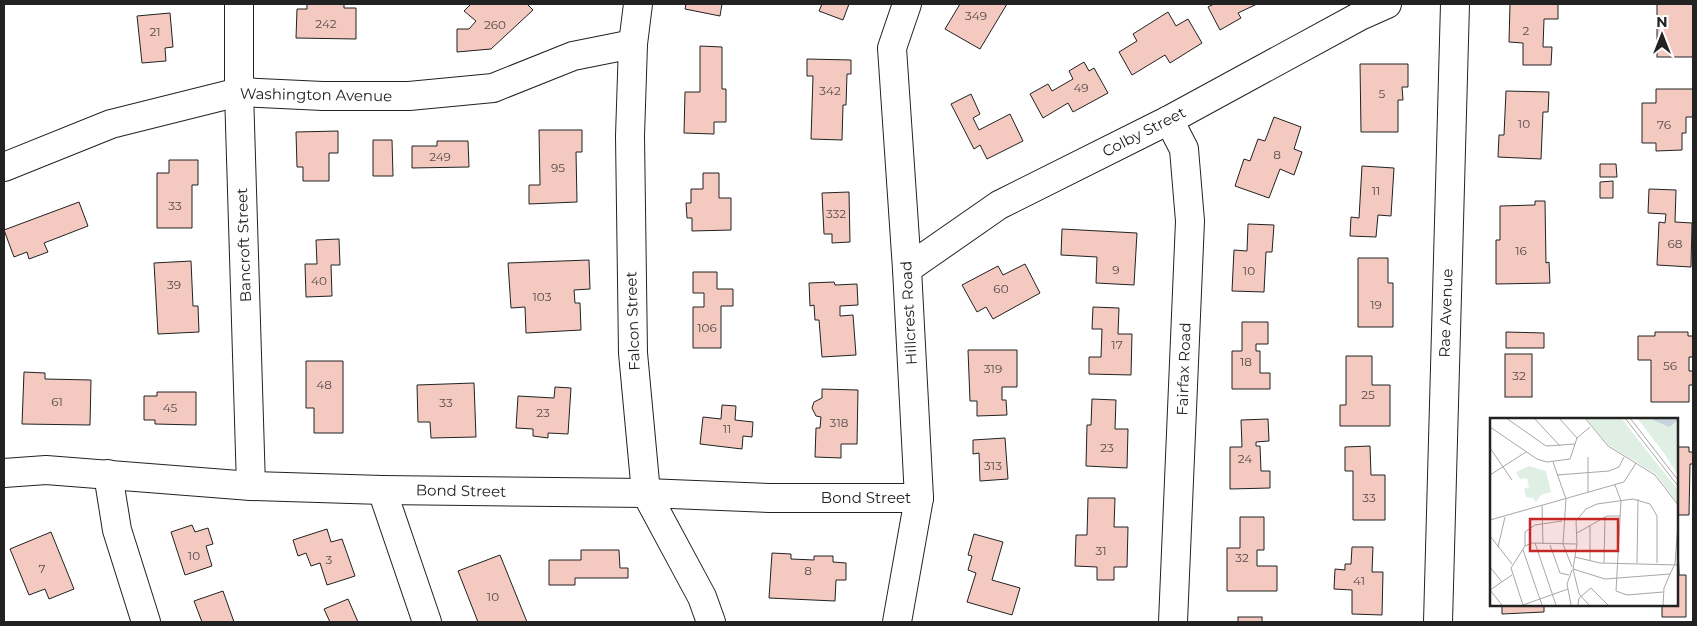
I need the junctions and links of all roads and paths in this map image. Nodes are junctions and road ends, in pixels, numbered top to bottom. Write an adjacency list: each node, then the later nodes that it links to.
1 (239, 4): 7 (street, Bancroft Street)
2 (638, 4): 6 (street, Falcon Street)
3 (907, 4): 10 (street, Hillcrest Road)
4 (1387, 4): 8 (street, Colby Street)
5 (1455, 4): 22 (street, Rae Avenue)
6 (633, 44): 7 (street, Washington Avenue); 15 (street, Falcon Street)
7 (239, 92): 9 (street, Washington Avenue); 13 (street, Bancroft Street)
8 (1169, 120): 10 (street, Colby Street); 21 (street, Fairfax Road)
9 (4, 166)
10 (907, 269): 16 (street, Hillcrest Road)
11 (4, 472): 12 (street, Bond Street)
12 (108, 474): 13 (street, Bond Street); 17 (street)
13 (251, 486): 14 (street, Bond Street)
14 (382, 490): 15 (street, Bond Street); 18 (street)
15 (646, 493): 16 (street, Bond Street); 19 (street, Falcon Street)
16 (919, 498): 20 (street, Hillcrest Road)
17 (146, 622)
18 (427, 622)
19 (711, 622)
20 (897, 622)
21 (1173, 622)
22 (1438, 622)

